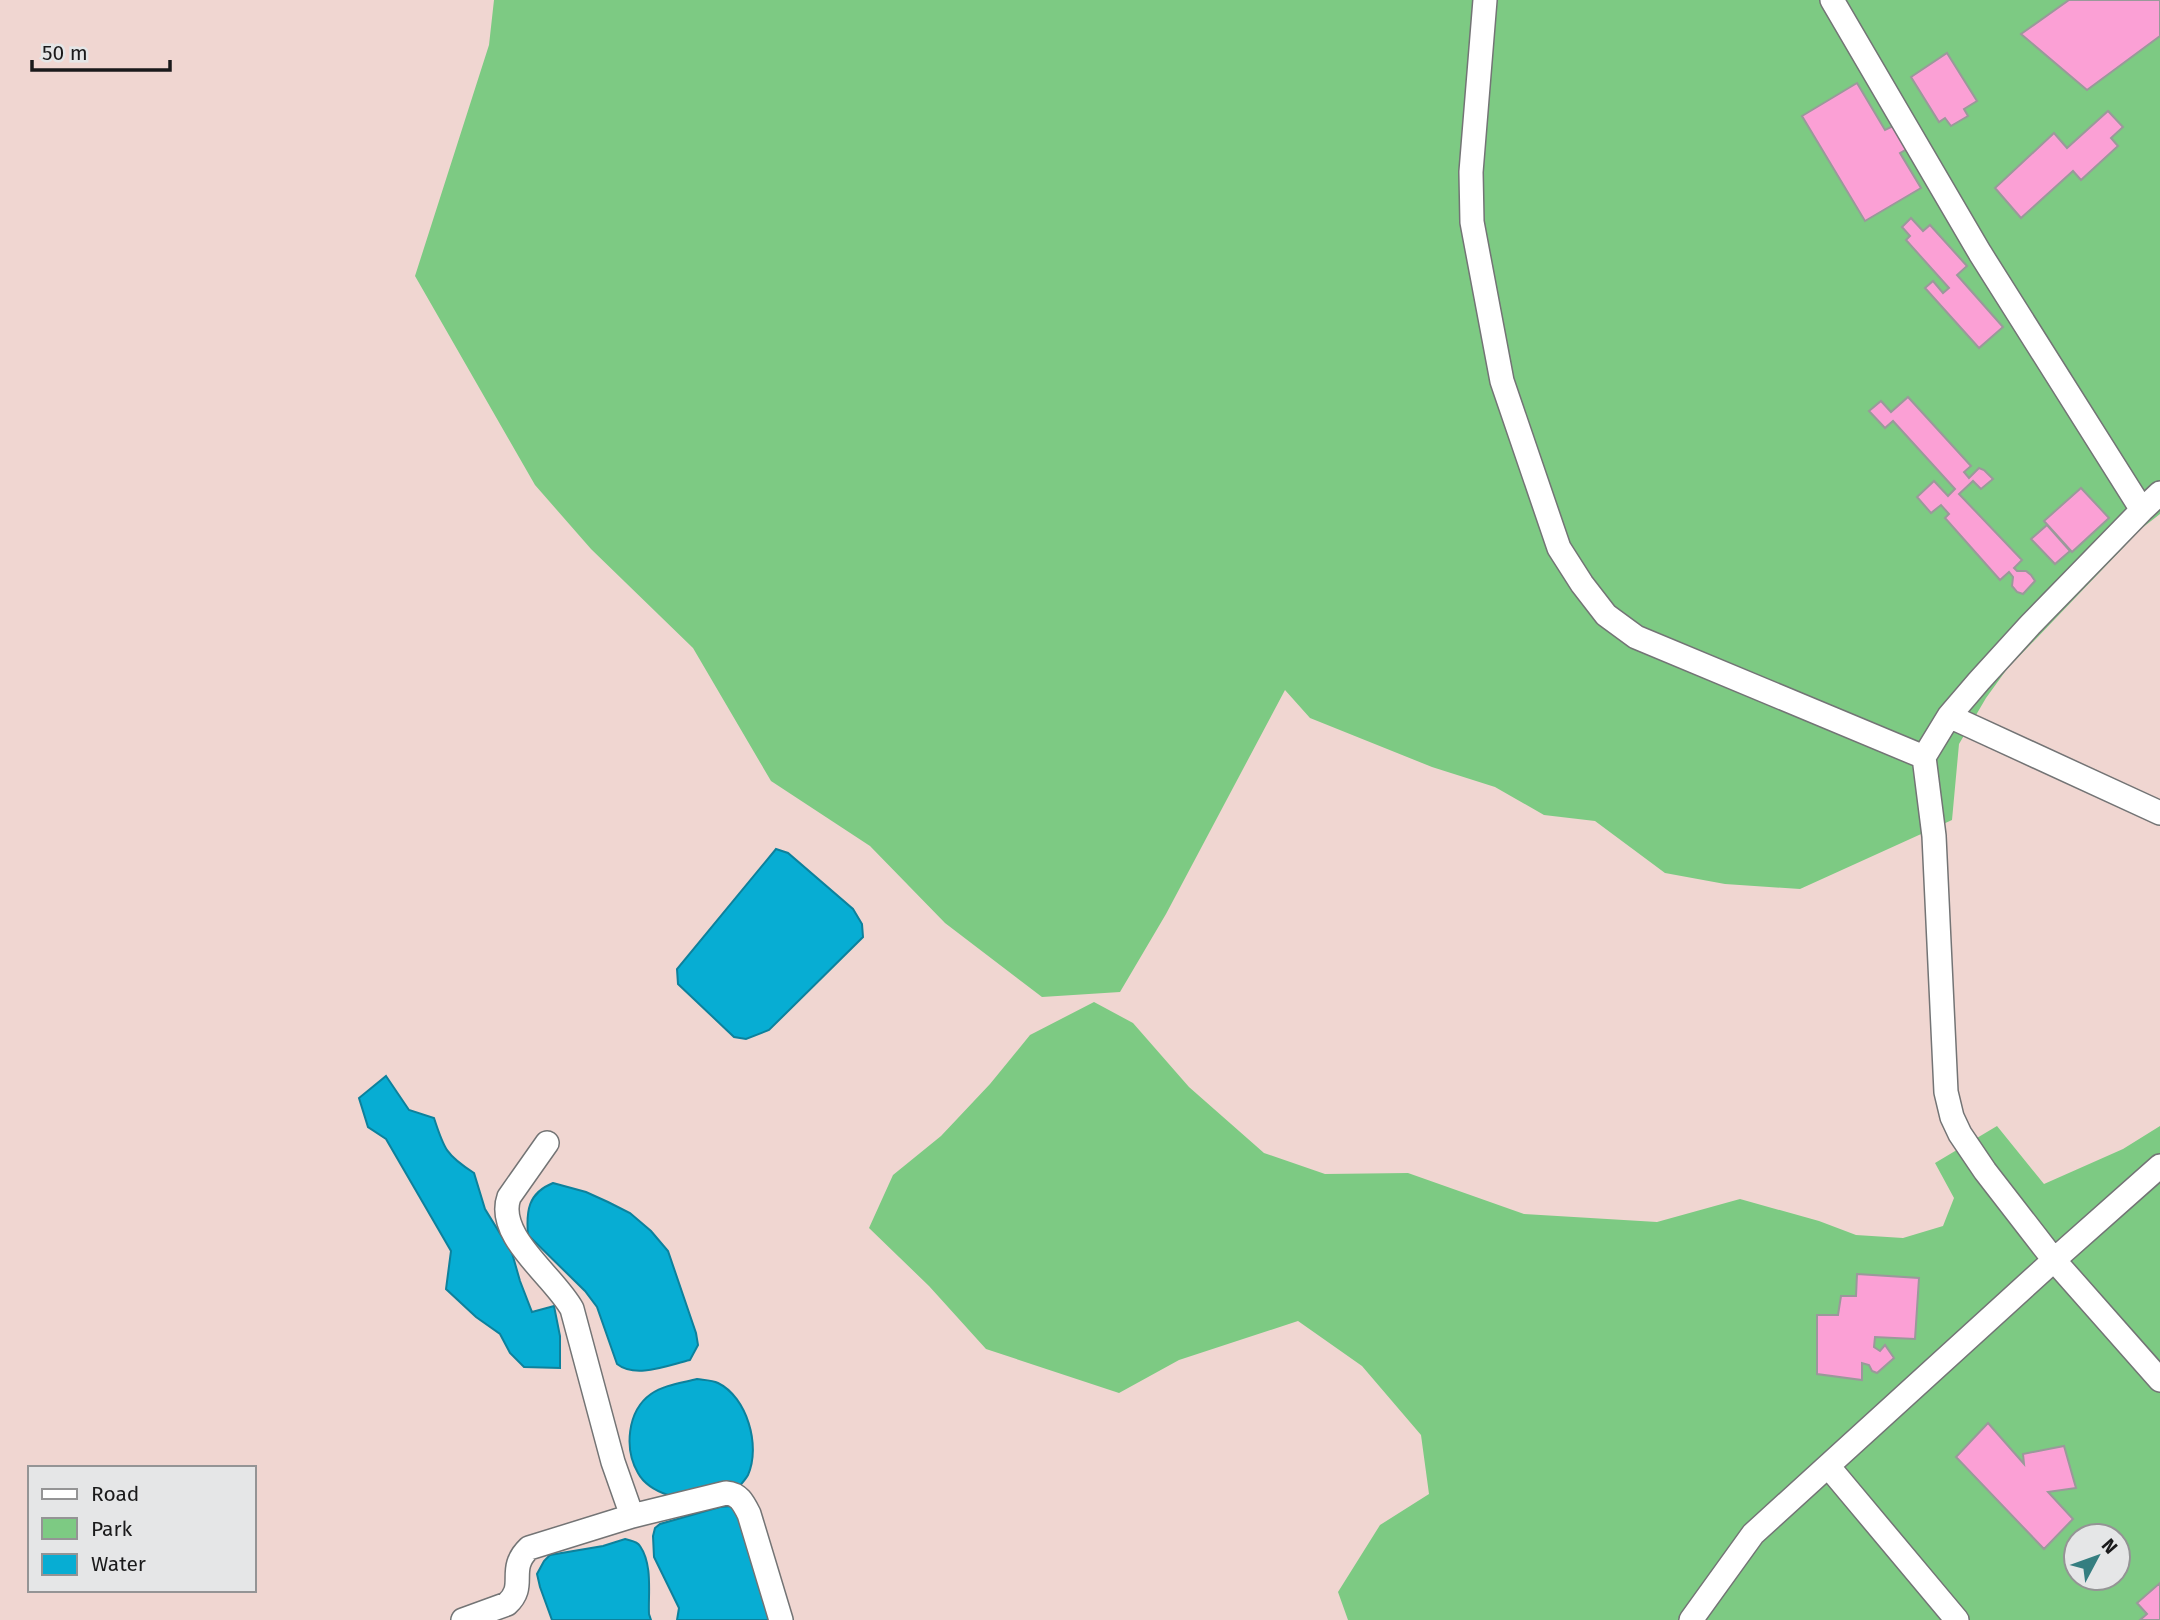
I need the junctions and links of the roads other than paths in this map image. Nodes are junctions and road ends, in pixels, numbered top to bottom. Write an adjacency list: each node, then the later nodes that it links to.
1 (1485, 0): 6 (lane)
2 (1832, 0): 4 (lane)
3 (2160, 493): 4 (lane)
4 (2142, 510): 5 (lane)
5 (1949, 716): 6 (lane); 7 (lane)
6 (1924, 757): 10 (lane)
7 (2160, 813)
8 (547, 1143): 13 (lane)
9 (2160, 1166): 10 (lane)
10 (2054, 1259): 11 (lane); 12 (lane)
11 (2160, 1380)
12 (1828, 1466): 16 (lane); 17 (lane)
13 (632, 1516): 14 (lane); 15 (lane)
14 (463, 1620)
15 (780, 1620)
16 (1691, 1620)
17 (1957, 1620)

